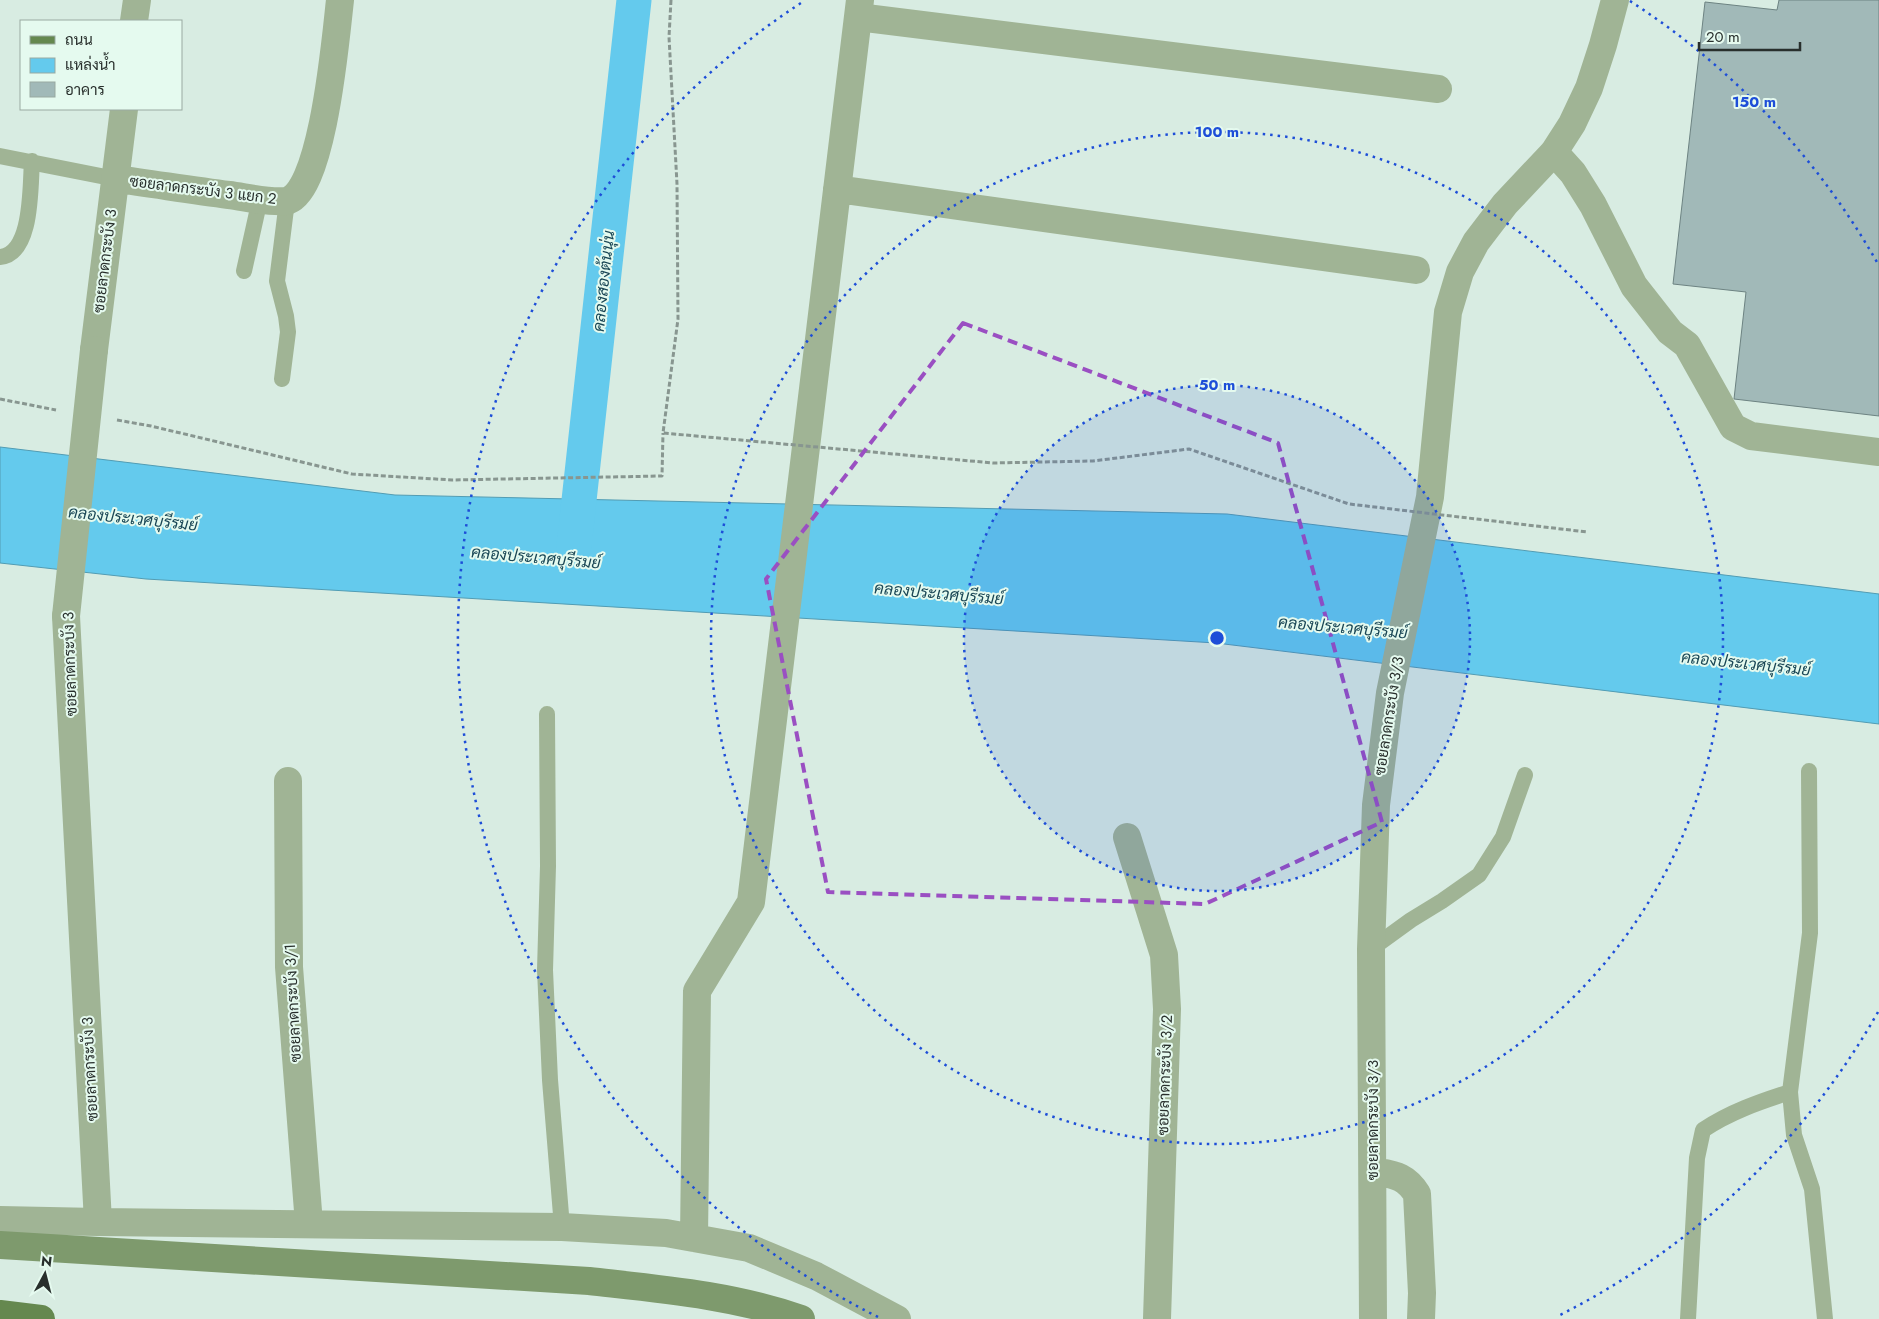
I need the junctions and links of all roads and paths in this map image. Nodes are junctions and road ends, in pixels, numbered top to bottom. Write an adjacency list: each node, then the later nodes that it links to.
1 (137, 0): 6 (street)
2 (340, 0): 15 (street, ซอยลาดกระบัง 3 แยก 2)
3 (670, 0): 23 (path, bridge)
4 (1615, 0): 9 (street, ซอยลาดกระบัง 3/3)
5 (859, 8): 7 (street); 13 (street)
6 (134, 20)
7 (1438, 89)
8 (124, 110): 12 (street, ซอยลาดกระบัง 3)
9 (1554, 152): 24 (street); 31 (street, ซอยลาดกระบัง 3/3)
10 (0, 156): 11 (lane)
11 (32, 161): 12 (lane); 16 (lane)
12 (116, 179): 14 (street, ซอยลาดกระบัง 3 แยก 2); 35 (street, ซอยลาดกระบัง 3, bridge)
13 (837, 189): 17 (street); 38 (street)
14 (260, 200): 15 (street, ซอยลาดกระบัง 3 แยก 2); 18 (lane)
15 (287, 201): 19 (lane)
16 (0, 257)
17 (1416, 270)
18 (244, 271)
19 (282, 379)
20 (0, 400): 21 (path)
21 (63, 411)
22 (112, 419): 23 (path)
23 (663, 433): 25 (path, bridge)
24 (1879, 452)
25 (1587, 532)
26 (547, 714): 37 (lane)
27 (1809, 771): 32 (lane)
28 (1525, 774): 31 (lane)
29 (288, 781): 36 (street, ซอยลาดกระบัง 3/1)
30 (1127, 837): 44 (street, ซอยลาดกระบัง 3/2)
31 (1372, 949): 33 (street, ซอยลาดกระบัง 3/3)
32 (1790, 1092): 47 (lane); 48 (lane)
33 (1373, 1171): 45 (street, ซอยลาดกระบัง 3/3); 46 (street)
34 (0, 1220): 35 (street)
35 (98, 1222): 36 (street)
36 (309, 1224): 37 (street)
37 (562, 1226): 38 (street)
38 (694, 1238): 43 (street)
39 (0, 1245): 42 (main road)
40 (0, 1314): 41 (main road)
41 (41, 1319)
42 (800, 1319)
43 (897, 1319)
44 (1157, 1319)
45 (1373, 1319)
46 (1421, 1319)
47 (1688, 1319)
48 (1825, 1319)

